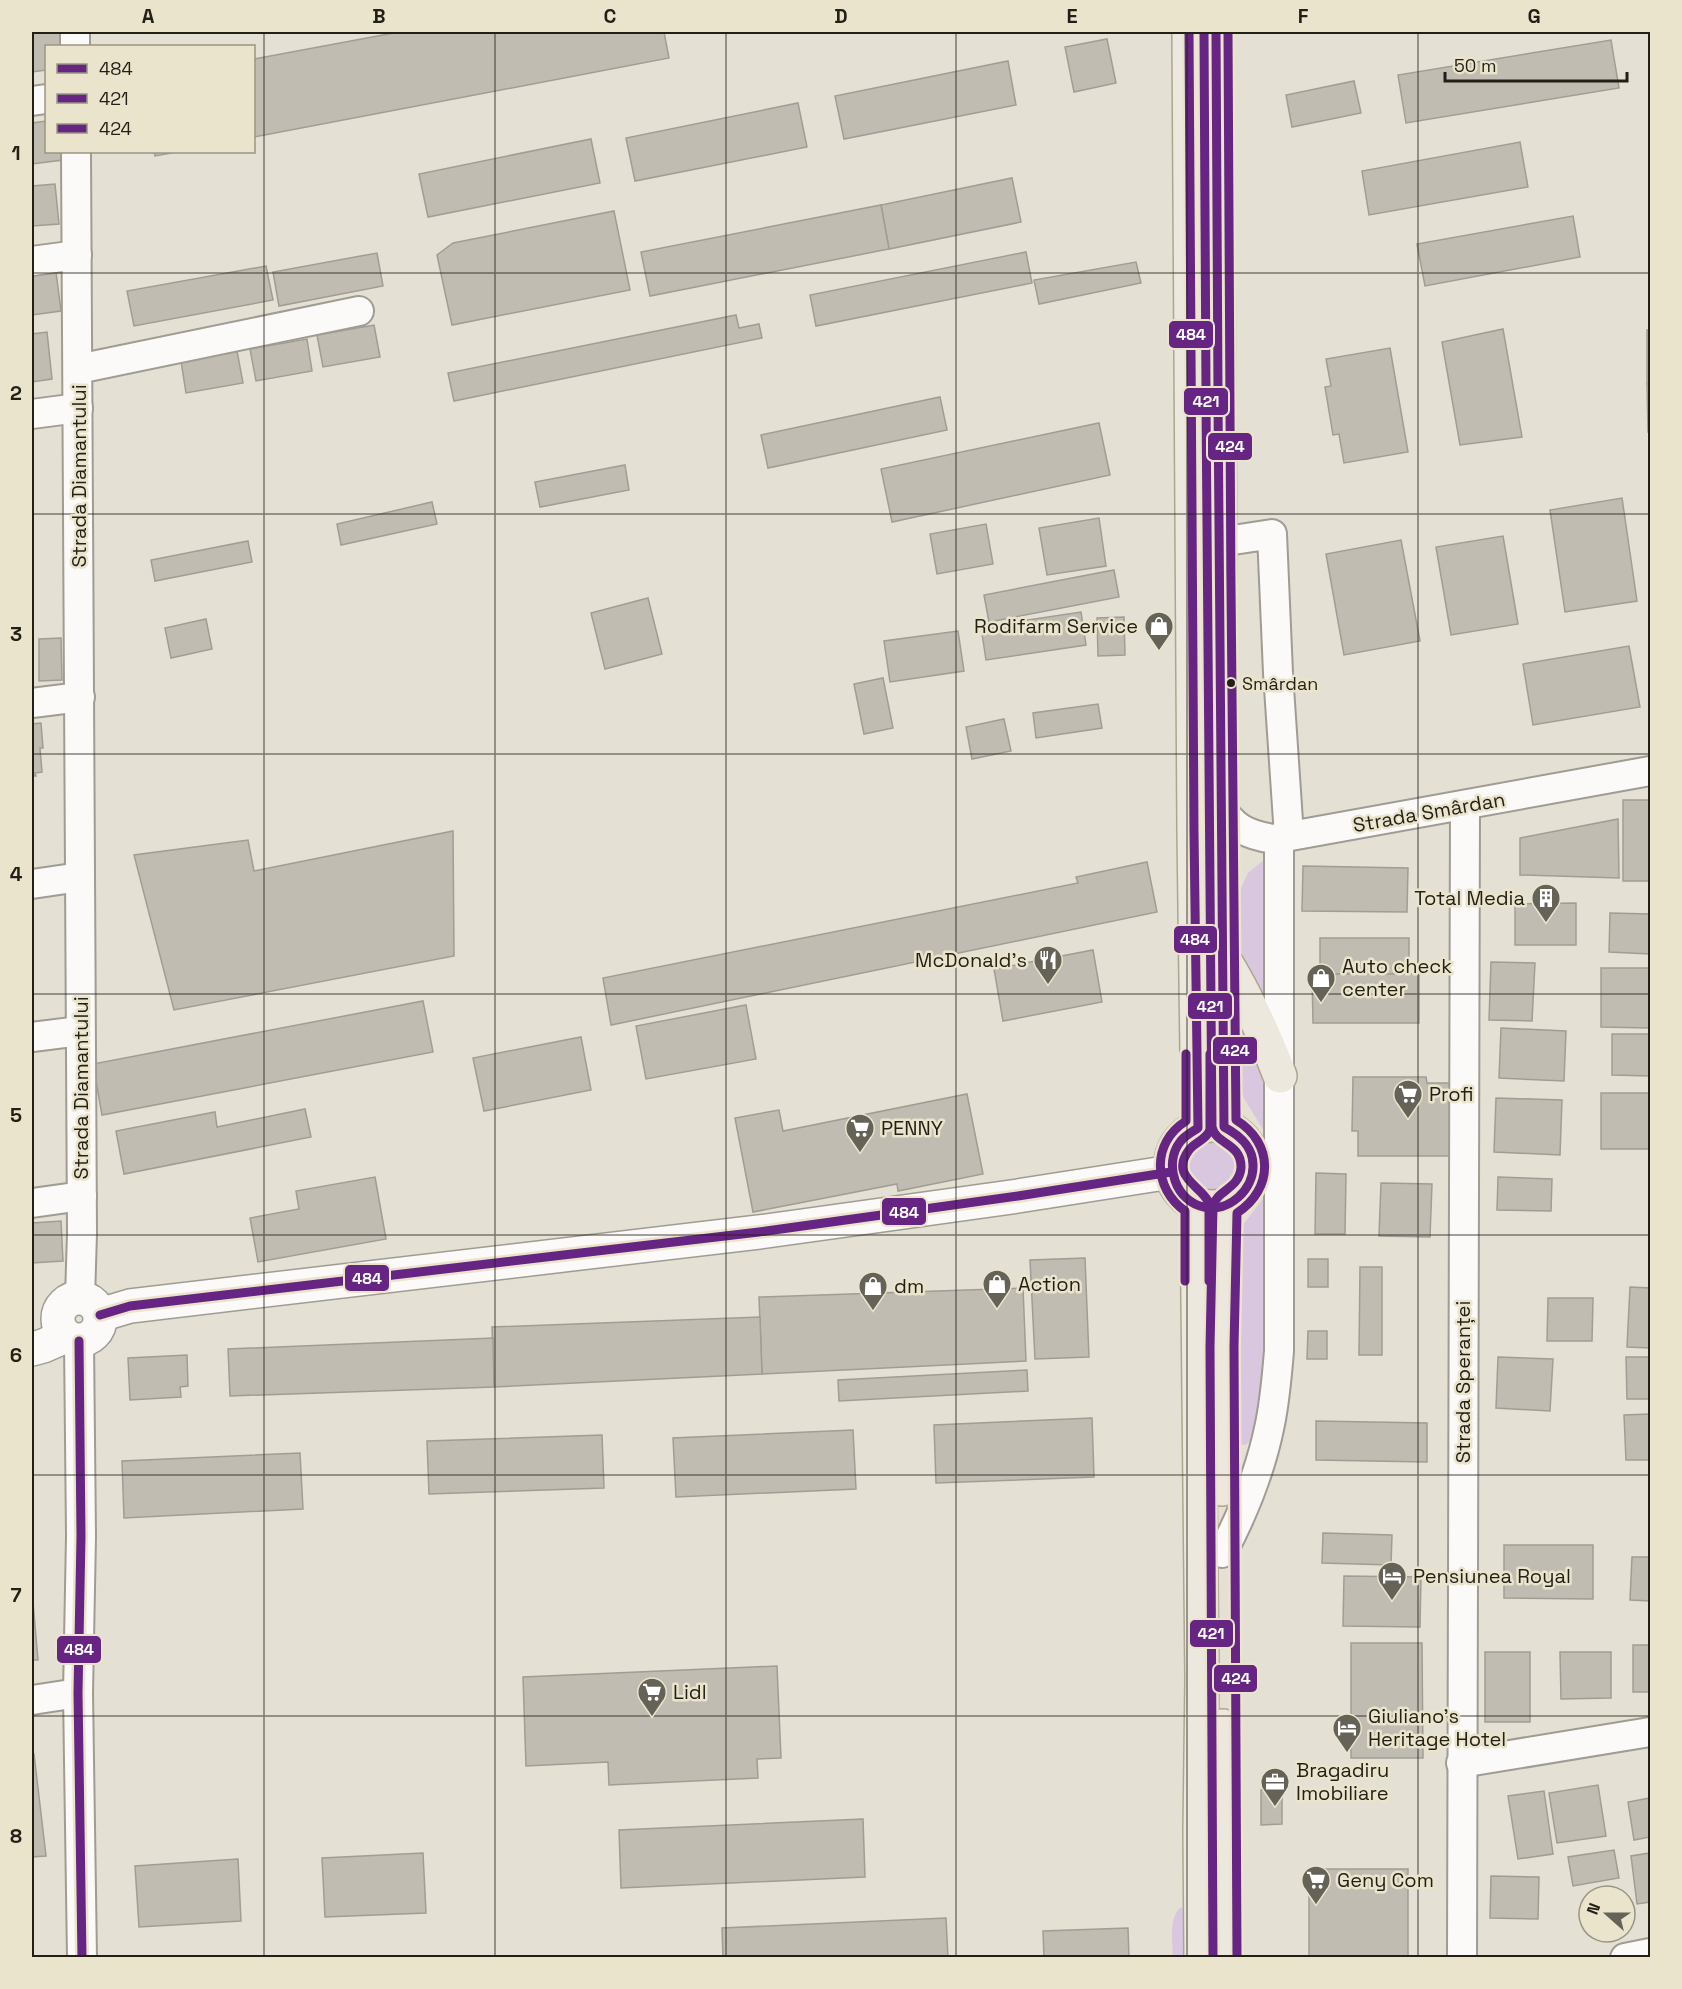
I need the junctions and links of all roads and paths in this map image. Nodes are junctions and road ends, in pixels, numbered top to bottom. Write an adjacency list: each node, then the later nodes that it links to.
1 (1189, 32): 23 (main road)
2 (1216, 32): 10 (main road)
3 (76, 153): 4 (street, Strada Diamantului)
4 (77, 255): 5 (street); 7 (street, Strada Diamantului)
5 (32, 261)
6 (359, 311): 7 (street)
7 (78, 369): 8 (street, Strada Diamantului)
8 (78, 408): 9 (street); 11 (street, Strada Diamantului)
9 (32, 414)
10 (1220, 542): 14 (main road); 16 (street)
11 (80, 697): 12 (street); 17 (street, Strada Diamantului)
12 (32, 704)
13 (1650, 771): 15 (street, Strada Smârdan)
14 (1220, 804): 16 (street, Strada Smârdan); 19 (main road)
15 (1465, 806): 16 (street, Strada Smârdan); 34 (street, Strada Speranței)
16 (1281, 837): 22 (street)
17 (80, 877): 18 (street); 20 (street, Strada Diamantului)
18 (32, 884)
19 (1222, 954): 22 (main road); 23 (main road)
20 (80, 1031): 21 (street); 25 (street, Strada Diamantului)
21 (32, 1037)
22 (1280, 1076): 30 (street)
23 (1211, 1127): 24 (main road); 27 (main road)
24 (1171, 1172): 27 (main road); 28 (street)
25 (82, 1196): 26 (street); 28 (street, Strada Diamantului)
26 (32, 1203)
27 (1211, 1205): 30 (main road); 37 (main road)
28 (69, 1322): 29 (street); 31 (street, Strada Diamantului)
29 (32, 1349)
30 (1222, 1553): 38 (main road)
31 (78, 1693): 32 (street); 36 (street, Strada Diamantului)
32 (32, 1700)
33 (1650, 1732): 34 (street)
34 (1461, 1763): 39 (street, Strada Speranței)
35 (1650, 1953): 40 (street)
36 (82, 1958)
37 (1201, 1958)
38 (1224, 1958)
39 (1462, 1958)
40 (1625, 1958)

